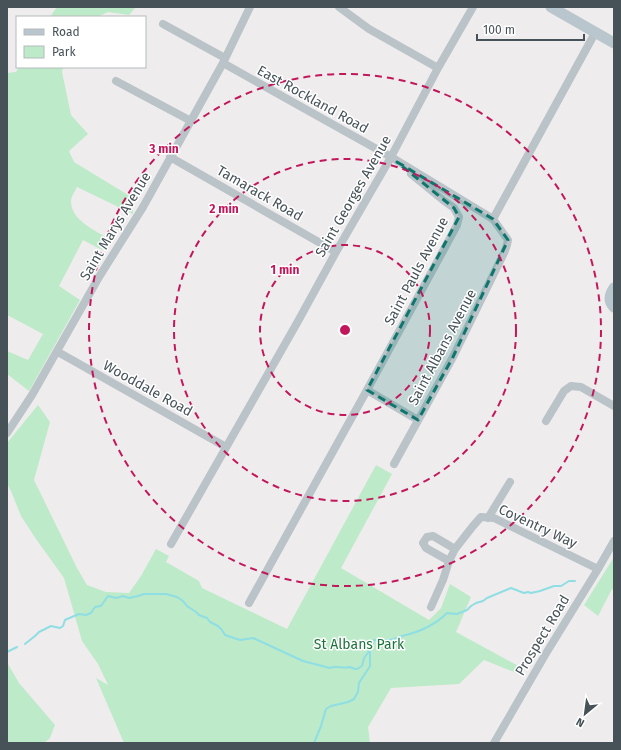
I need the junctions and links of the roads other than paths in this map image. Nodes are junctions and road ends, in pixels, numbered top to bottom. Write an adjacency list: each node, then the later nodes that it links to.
1 (250, 7): 8 (street, Saint Marys Avenue)
2 (339, 7): 9 (street)
3 (473, 7): 9 (street, Saint Georges Avenue)
4 (551, 7): 6 (street)
5 (163, 24): 8 (street, East Rockland Road)
6 (595, 33): 7 (street); 14 (street)
7 (614, 43)
8 (224, 60): 11 (street, Saint Marys Avenue); 13 (street, East Rockland Road)
9 (438, 68): 13 (street, Saint Georges Avenue)
10 (116, 81): 11 (street)
11 (191, 121): 12 (street, Saint Marys Avenue)
12 (170, 156): 16 (street, Tamarack Road); 19 (street, Saint Marys Avenue)
13 (394, 160): 14 (street, East Rockland Road); 16 (street, Saint Georges Avenue); 20 (street, Saint Pauls Avenue)
14 (493, 219): 15 (street, East Rockland Road)
15 (508, 240): 22 (street, Saint Albans Avenue)
16 (336, 252): 25 (street, Saint Georges Avenue)
17 (614, 288): 18 (street)
18 (612, 304)
19 (58, 352): 24 (street, Saint Marys Avenue); 25 (street, Wooddale Road)
20 (367, 390): 22 (street); 34 (street, Saint Pauls Avenue)
21 (614, 406): 23 (street)
22 (418, 420): 26 (street, Saint Albans Avenue)
23 (546, 421)
24 (7, 433)
25 (226, 447): 30 (street, Saint Georges Avenue)
26 (394, 464)
27 (510, 482): 28 (street)
28 (488, 518): 31 (street, Coventry Way); 33 (street, Coventry Way)
29 (614, 541): 33 (street, Prospect Road)
30 (171, 544)
31 (456, 549): 32 (street, Coventry Way); 32 (street)
32 (449, 560): 35 (street, Coventry Way)
33 (598, 569): 36 (street, Prospect Road)
34 (249, 603)
35 (432, 607)
36 (494, 743)

